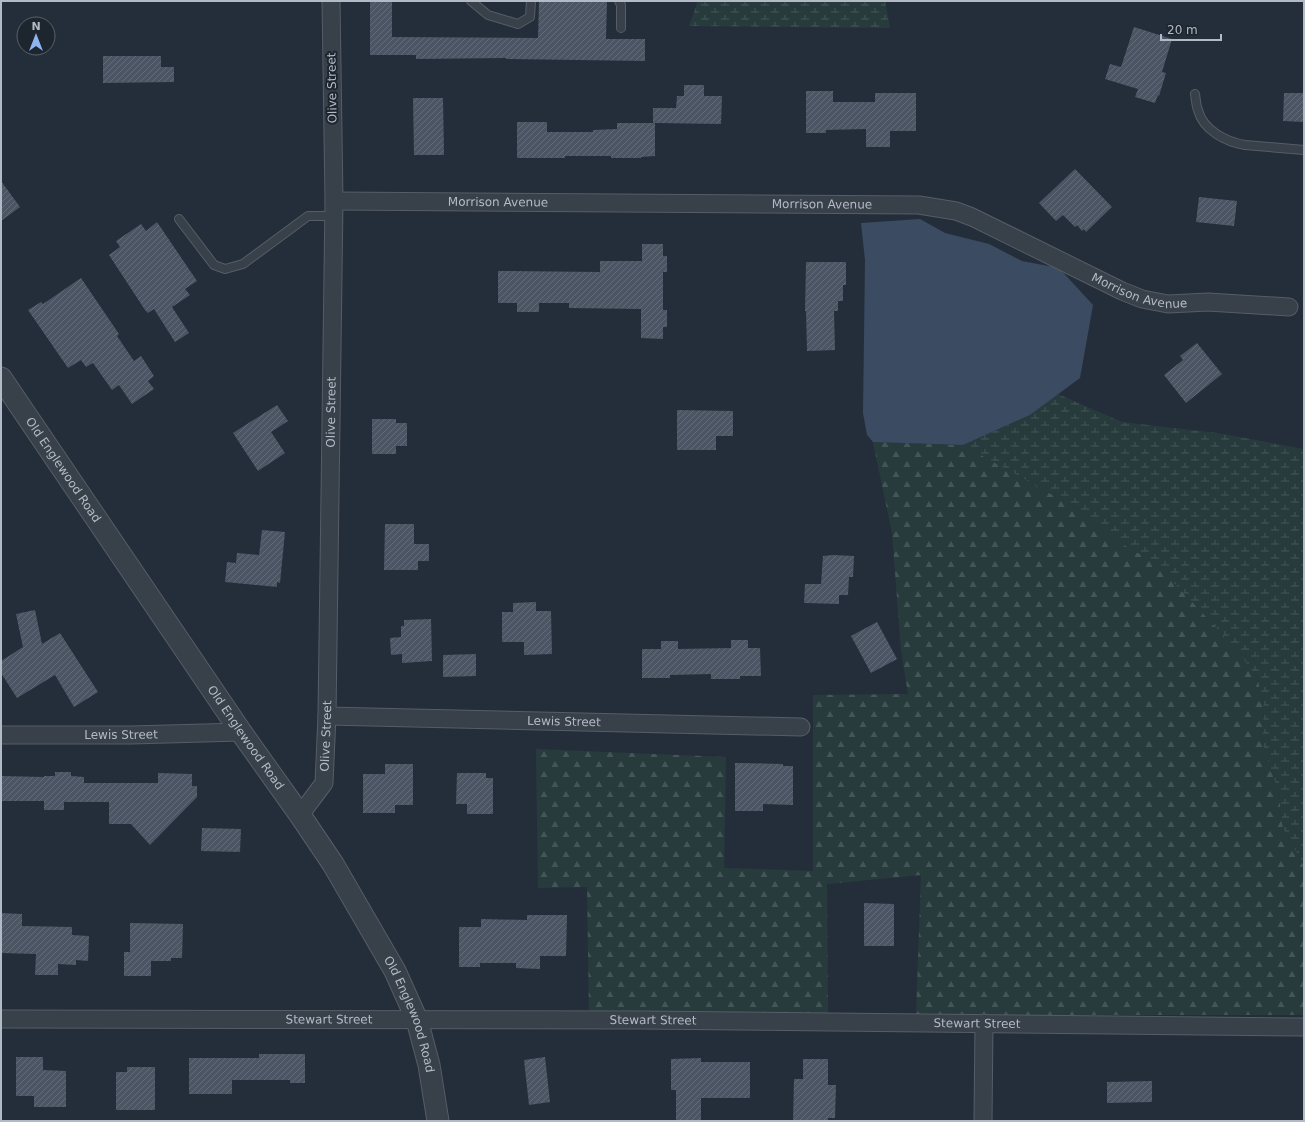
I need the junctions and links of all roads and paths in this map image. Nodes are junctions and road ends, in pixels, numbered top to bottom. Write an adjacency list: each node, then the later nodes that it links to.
1 (331, 1): 8 (street, Olive Street)
2 (471, 1): 3 (lane)
3 (531, 1)
4 (619, 1): 5 (lane)
5 (622, 28)
6 (1195, 94): 7 (lane)
7 (1304, 150)
8 (334, 208): 9 (lane); 10 (street, Morrison Avenue); 12 (street, Olive Street)
9 (179, 220)
10 (1289, 307)
11 (1, 378): 14 (street, Old Englewood Road)
12 (327, 716): 13 (street, Lewis Street); 16 (street, Olive Street)
13 (801, 727)
14 (241, 732): 15 (street, Lewis Street); 16 (street, Old Englewood Road)
15 (1, 735)
16 (300, 815): 18 (street, Old Englewood Road)
17 (1, 1019): 18 (street, Stewart Street)
18 (417, 1020): 19 (street, Stewart Street); 21 (street, Old Englewood Road)
19 (984, 1023): 20 (street, Stewart Street); 22 (street)
20 (1304, 1027)
21 (438, 1121)
22 (983, 1121)

